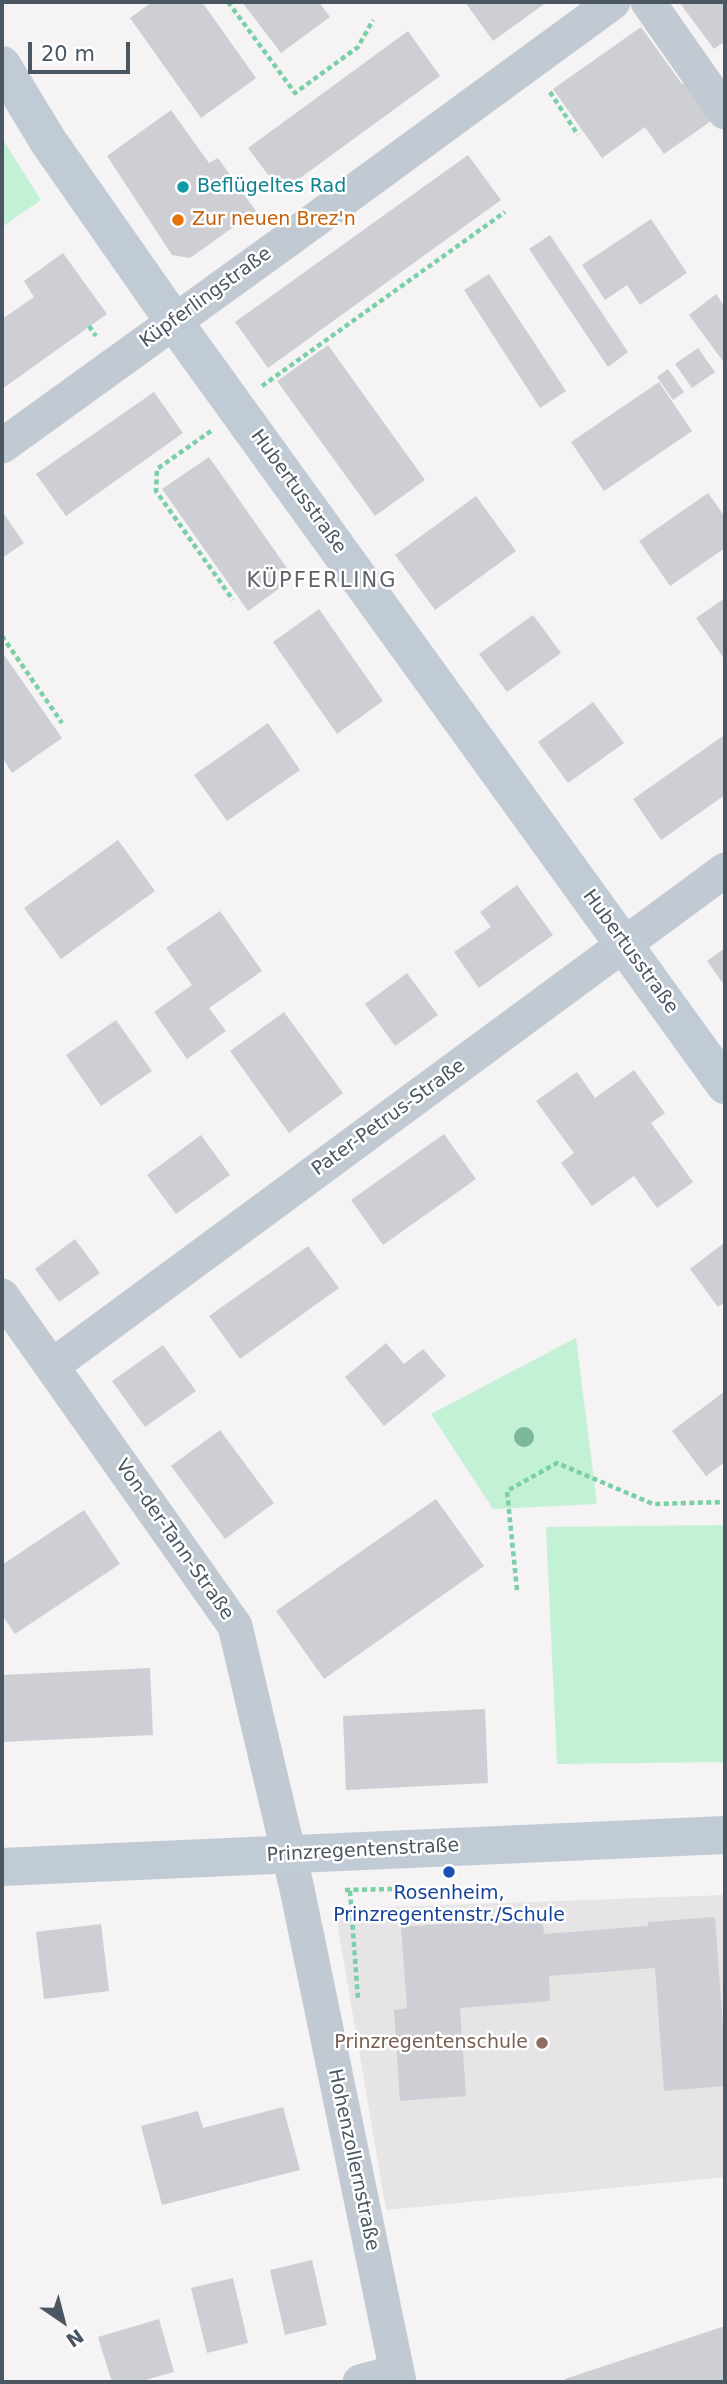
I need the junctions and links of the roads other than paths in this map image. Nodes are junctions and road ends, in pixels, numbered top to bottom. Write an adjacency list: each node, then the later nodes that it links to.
1 (613, 2): 5 (street, Küpferlingstraße)
2 (648, 2): 4 (street)
3 (2, 65): 5 (main road, Hubertusstraße)
4 (725, 112)
5 (174, 321): 6 (street, Küpferlingstraße); 8 (main road, Hubertusstraße)
6 (2, 446)
7 (725, 870): 8 (street, Pater-Petrus-Straße)
8 (624, 944): 9 (main road, Hubertusstraße); 11 (street, Pater-Petrus-Straße)
9 (725, 1085)
10 (2, 1296): 11 (street, Von-der-Tann-Straße)
11 (52, 1366): 13 (street, Von-der-Tann-Straße)
12 (725, 1835): 13 (main road, Prinzregentenstraße)
13 (289, 1855): 14 (main road, Prinzregentenstraße); 15 (street, Hohenzollernstraße)
14 (2, 1867)
15 (398, 2377): 16 (street)
16 (360, 2382)

